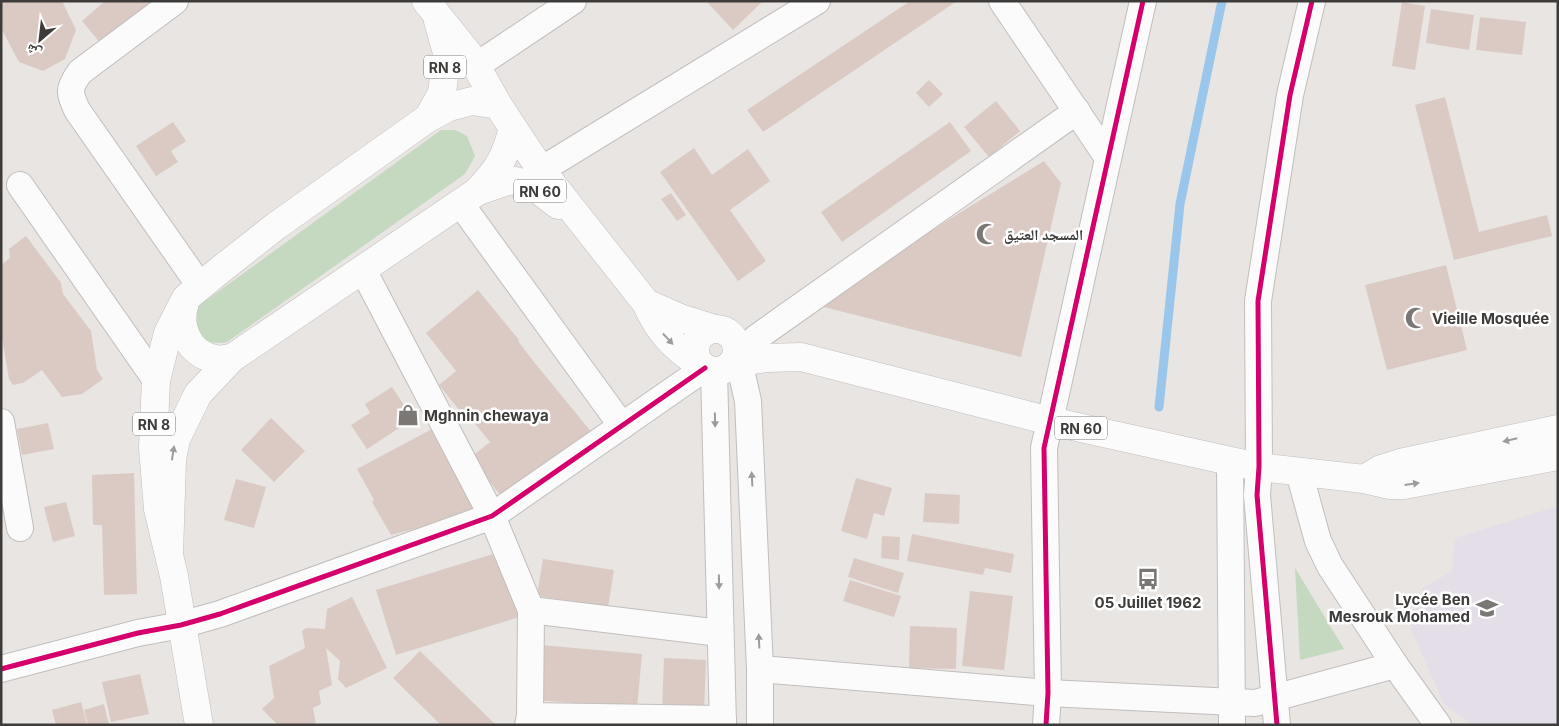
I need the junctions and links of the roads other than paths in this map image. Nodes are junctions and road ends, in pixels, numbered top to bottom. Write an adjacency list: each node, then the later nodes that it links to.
1 (175, 1): 19 (street)
2 (573, 1): 8 (street)
3 (818, 1): 14 (street)
4 (1002, 1): 10 (street)
5 (1143, 1): 13 (street)
6 (1312, 1): 30 (street)
7 (430, 7): 8 (main road); 11 (main road, RN 8)
8 (476, 66): 9 (main road)
9 (498, 105): 11 (main road); 12 (main road)
10 (1077, 111): 13 (street); 21 (street)
11 (428, 118): 19 (main road)
12 (513, 128): 14 (main road, RN 60); 16 (main road)
13 (1108, 158): 24 (street)
14 (542, 170): 17 (main road, RN 60)
15 (20, 185): 23 (street)
16 (469, 197): 17 (main road, RN 60); 18 (main road); 26 (street)
17 (590, 232): 20 (main road, RN 60)
18 (363, 270): 22 (main road); 33 (street)
19 (193, 292): 22 (main road); 23 (main road, RN 8)
20 (646, 303): 21 (main road, RN 60); 21 (main road, RN 60, one-way to 21)
21 (730, 354): 24 (main road, RN 60); 26 (street); 38 (street, one-way to 38); 41 (street, one-way to 21)
22 (232, 358): 35 (main road, RN 8, one-way to 22)
23 (156, 380): 35 (main road, RN 8)
24 (1050, 421): 29 (main road, RN 60); 42 (street)
25 (1, 422): 34 (street)
26 (622, 426): 33 (street)
27 (1558, 429): 32 (main road, one-way to 32)
28 (1558, 456): 32 (main road, RN 60, one-way to 28)
29 (1230, 461): 30 (main road, RN 60); 44 (street)
30 (1259, 467): 31 (main road, RN 60); 43 (street)
31 (1299, 472): 32 (main road, RN 60); 39 (street)
32 (1364, 480)
33 (492, 516): 36 (street); 37 (street)
34 (20, 528)
35 (169, 554): 37 (main road, RN 8)
36 (531, 610): 38 (street); 45 (street)
37 (181, 626): 40 (street); 47 (main road, RN 8)
38 (720, 634): 46 (street)
39 (1395, 665): 43 (street); 51 (street)
40 (1, 669)
41 (760, 669): 42 (street); 48 (street)
42 (1048, 693): 44 (street); 49 (street)
43 (1276, 697): 44 (street); 50 (street)
44 (1231, 713)
45 (529, 720): 46 (street)
46 (723, 722)
47 (199, 725)
48 (760, 725)
49 (1046, 725)
50 (1278, 725)
51 (1438, 725)

